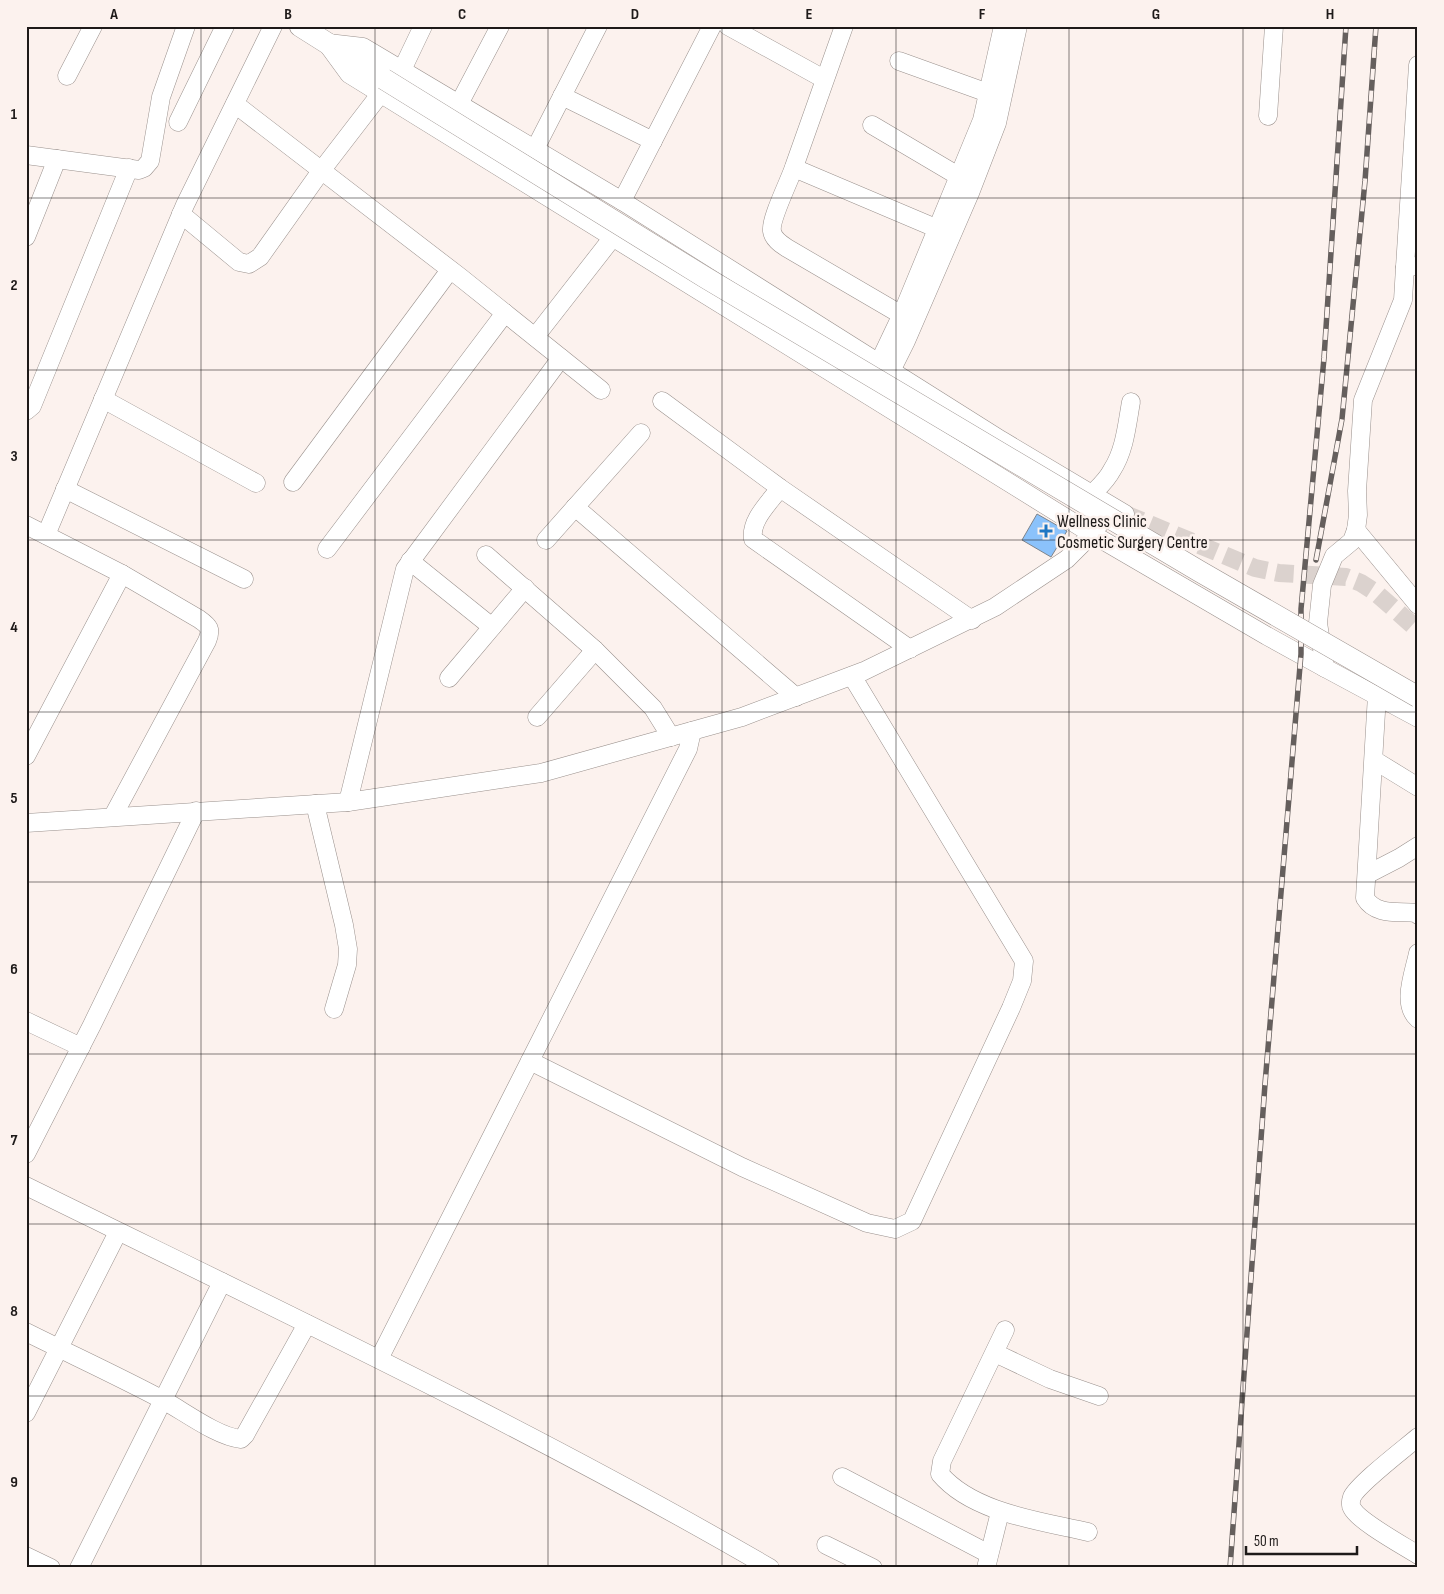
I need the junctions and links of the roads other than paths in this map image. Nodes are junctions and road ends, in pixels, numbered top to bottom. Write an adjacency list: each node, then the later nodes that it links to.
1 (93, 26): 17 (street)
2 (186, 26): 31 (street)
3 (225, 26): 25 (street)
4 (273, 26): 22 (street)
5 (300, 26): 19 (main road)
6 (424, 26): 19 (street)
7 (500, 26): 23 (street)
8 (598, 26): 21 (street)
9 (712, 26): 27 (street)
10 (728, 26): 18 (street)
11 (844, 26): 18 (street)
12 (1002, 26): 20 (street)
13 (1018, 26): 43 (street)
14 (1274, 26): 24 (street)
15 (899, 61): 20 (street)
16 (1418, 65): 40 (street)
17 (67, 76)
18 (824, 79): 32 (street)
19 (389, 81): 23 (street); 33 (street); 38 (street); 81 (main road, bridge)
20 (988, 93): 34 (street)
21 (562, 96): 27 (street); 28 (street)
22 (234, 104): 33 (street); 36 (street)
23 (459, 104): 28 (street)
24 (1268, 116)
25 (178, 122)
26 (872, 124): 34 (street)
27 (653, 141): 35 (street)
28 (534, 149): 35 (street)
29 (26, 155): 30 (street)
30 (57, 159): 31 (street); 39 (street)
31 (128, 168): 52 (street)
32 (794, 168): 37 (street); 43 (street)
33 (321, 170): 36 (street); 41 (street)
34 (960, 177): 37 (street)
35 (622, 201): 46 (street)
36 (181, 214): 49 (street)
37 (938, 229): 43 (street)
38 (613, 237): 44 (street); 48 (street)
39 (26, 238)
40 (1411, 266): 61 (street)
41 (450, 270): 42 (street); 54 (street)
42 (505, 313): 44 (street); 65 (street)
43 (908, 318): 46 (street)
44 (535, 337): 45 (street)
45 (560, 358): 47 (street); 67 (street)
46 (885, 366): 48 (street); 58 (street)
47 (601, 390)
48 (871, 398): 62 (street)
49 (103, 399): 55 (street); 57 (street)
50 (662, 401): 56 (street)
51 (1131, 402): 58 (street)
52 (26, 411)
53 (641, 433): 59 (street)
54 (293, 482)
55 (256, 483)
56 (780, 488): 72 (street); 74 (street)
57 (65, 489): 63 (street); 69 (street)
58 (1092, 494): 62 (street)
59 (575, 507): 64 (street); 80 (street)
60 (26, 525): 63 (street)
61 (1356, 530): 71 (street); 76 (street)
62 (1092, 534): 72 (street); 76 (street)
63 (46, 535): 68 (street)
64 (546, 540)
65 (327, 549)
66 (486, 555): 70 (street)
67 (410, 561): 73 (street); 89 (street)
68 (122, 574): 86 (street); 92 (street)
69 (244, 578)
70 (525, 588): 73 (street); 75 (street)
71 (1418, 605)
72 (972, 620): 74 (street)
73 (492, 627): 78 (street)
74 (910, 648): 77 (street)
75 (595, 650): 82 (street); 85 (street)
76 (1325, 668): 79 (street)
77 (852, 676): 80 (street); 102 (street)
78 (448, 678)
79 (1377, 695): 83 (street); 87 (street)
80 (796, 697): 84 (street)
81 (1418, 697)
82 (537, 717)
83 (1418, 718)
84 (692, 731): 85 (street); 102 (street)
85 (671, 737): 89 (street)
86 (26, 756)
87 (1374, 760): 88 (street); 95 (street)
88 (1418, 787)
89 (348, 802): 90 (street)
90 (315, 804): 91 (street); 98 (street)
91 (196, 811): 92 (street); 101 (street)
92 (113, 816): 93 (street)
93 (26, 822)
94 (1418, 846): 95 (street)
95 (1368, 874): 96 (street)
96 (1418, 915)
97 (1418, 954): 99 (street)
98 (334, 1009)
99 (1418, 1019)
100 (26, 1021): 101 (street)
101 (81, 1047): 103 (street)
102 (530, 1061): 113 (street)
103 (30, 1135): 104 (street)
104 (26, 1154)
105 (26, 1186): 106 (street)
106 (118, 1232): 107 (street); 111 (street)
107 (222, 1282): 108 (street); 115 (street)
108 (307, 1324): 113 (street); 115 (street)
109 (1005, 1330): 112 (street)
110 (26, 1332): 111 (street)
111 (59, 1348): 115 (street); 116 (street)
112 (995, 1353): 114 (street); 119 (street)
113 (379, 1359): 127 (street)
114 (1099, 1396)
115 (163, 1400): 126 (street)
116 (26, 1413)
117 (1418, 1437): 122 (street)
118 (842, 1477): 124 (street)
119 (1000, 1512): 120 (street); 124 (street)
120 (1088, 1532)
121 (826, 1545): 128 (street)
122 (1418, 1554)
123 (26, 1556): 125 (street)
124 (988, 1561)
125 (51, 1568)
126 (79, 1568)
127 (770, 1568)
128 (873, 1568)

